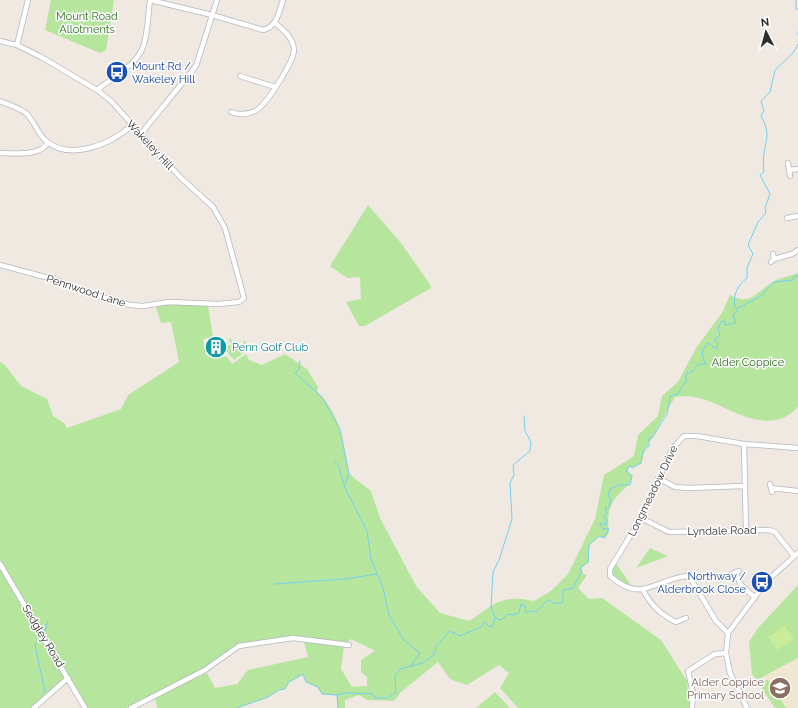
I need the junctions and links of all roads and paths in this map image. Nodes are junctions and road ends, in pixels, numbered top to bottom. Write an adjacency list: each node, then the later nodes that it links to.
1 (28, 0): 8 (street)
2 (150, 0): 5 (street); 11 (street)
3 (216, 0): 5 (street)
4 (283, 0): 6 (street)
5 (212, 15): 6 (street); 15 (street)
6 (275, 23): 10 (street)
7 (0, 40): 8 (street, Wakeley Hill)
8 (17, 45): 11 (street, Wakeley Hill)
9 (240, 76): 10 (street)
10 (274, 87): 13 (street)
11 (97, 90): 14 (street, Wakeley Hill)
12 (0, 101): 16 (street)
13 (231, 112)
14 (132, 126): 15 (street, Wakeley Hill); 16 (street)
15 (140, 135): 27 (street, Wakeley Hill)
16 (48, 142): 17 (street)
17 (0, 153)
18 (788, 163): 20 (street)
19 (798, 169): 20 (street)
20 (789, 170): 21 (street)
21 (790, 176)
22 (798, 216): 23 (street)
23 (787, 218)
24 (798, 250): 25 (street)
25 (773, 258)
26 (0, 264): 27 (street, Pennwood Lane)
27 (244, 298)
28 (744, 444): 29 (street, Longmeadow Drive); 30 (street, Longmeadow Drive); 31 (street)
29 (798, 448)
30 (658, 478): 31 (street); 34 (street, Longmeadow Drive)
31 (744, 486): 35 (street)
32 (771, 488): 33 (street)
33 (798, 491)
34 (641, 518): 35 (street, Lyndale Road); 39 (street, Longmeadow Drive)
35 (746, 530): 36 (street, Lyndale Road)
36 (796, 554): 40 (street)
37 (0, 564): 45 (street, Sedgley Road)
38 (736, 573): 40 (street)
39 (643, 590): 41 (street); 42 (street)
40 (754, 597): 42 (street)
41 (686, 618)
42 (728, 633): 44 (street)
43 (349, 645): 48 (street)
44 (726, 653): 49 (street); 50 (street)
45 (68, 678): 46 (street); 47 (street, Sedgley Road)
46 (34, 708)
47 (85, 708)
48 (131, 708)
49 (692, 708)
50 (747, 708)

